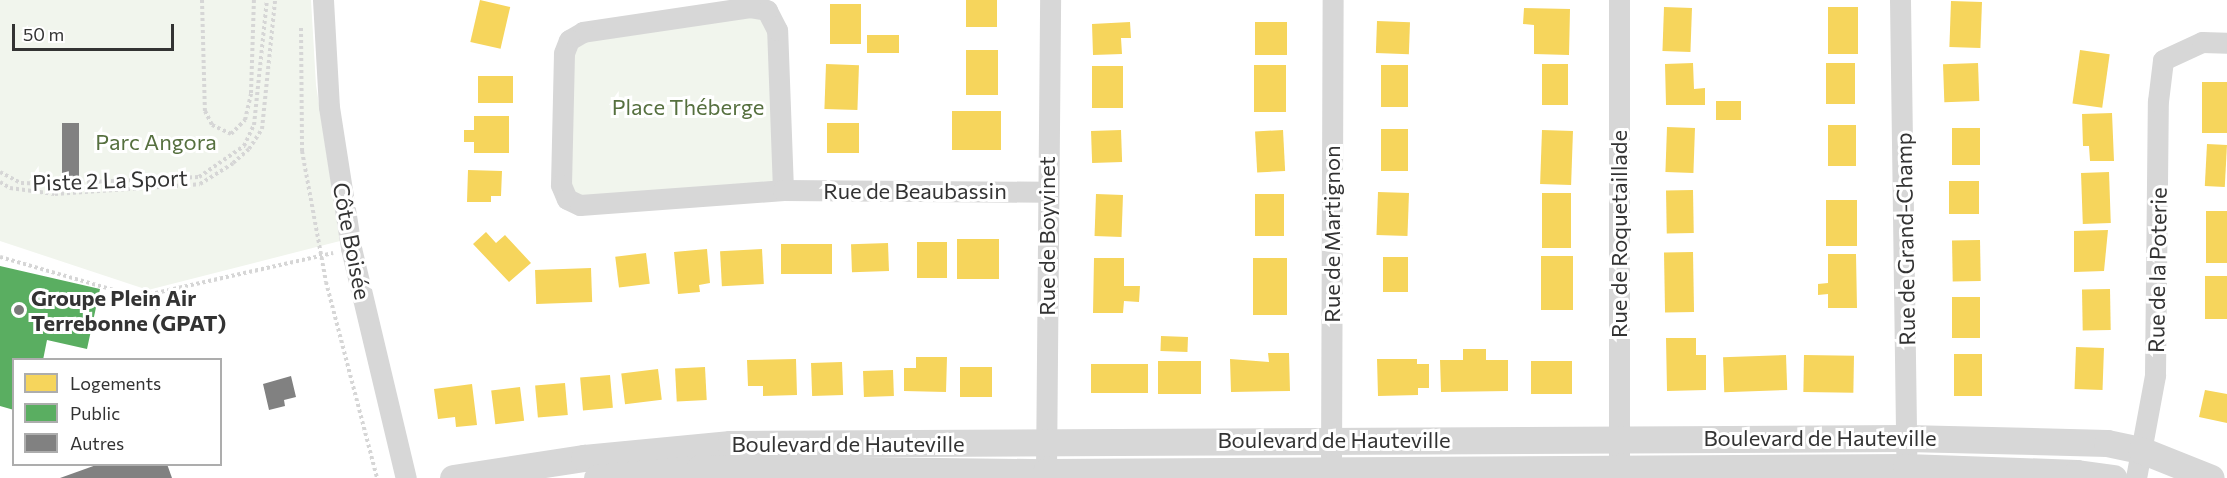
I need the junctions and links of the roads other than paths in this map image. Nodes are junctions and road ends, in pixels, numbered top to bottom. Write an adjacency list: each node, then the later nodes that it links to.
1 (322, 0): 21 (street, Côte Boisée)
2 (1050, 0): 8 (street, Rue de Boyvinet)
3 (1333, 0): 11 (street, Rue de Martignon)
4 (1619, 0): 10 (street, Rue de Roquetaillade)
5 (1900, 0): 9 (street, Rue de Grand-Champ)
6 (2227, 43): 14 (street, Rue de la Poterie)
7 (783, 190): 7 (street, Rue de Beaubassin); 8 (street, Rue de Beaubassin)
8 (1047, 192): 12 (street, Rue de Boyvinet)
9 (1906, 438): 10 (street, Boulevard de Hauteville); 14 (street, Boulevard de Hauteville); 19 (street, Rue de Grand-Champ)
10 (1620, 439): 11 (street, Boulevard de Hauteville); 16 (street, Rue de Roquetaillade)
11 (1331, 440): 12 (street, Boulevard de Hauteville); 17 (street, Rue de Martignon)
12 (1047, 443): 13 (street, Boulevard de Hauteville); 18 (street, Rue de Boyvinet)
13 (904, 444): 15 (street, Boulevard de Hauteville); 20 (street)
14 (2141, 450): 25 (street, Rue de la Poterie); 26 (street, Boulevard de Hauteville)
15 (646, 467): 20 (street, Boulevard de Hauteville); 22 (street, Boulevard de Hauteville); 23 (street, Boulevard de Hauteville)
16 (1619, 468): 17 (street, Boulevard de Hauteville); 19 (street, Boulevard de Hauteville)
17 (1331, 469): 18 (street, Boulevard de Hauteville)
18 (1046, 472): 20 (street, Boulevard de Hauteville)
19 (1906, 473): 24 (street, Boulevard de Hauteville)
20 (904, 475)
21 (406, 478)
22 (453, 478)
23 (597, 478)
24 (2114, 478)
25 (2136, 478)
26 (2211, 478)

